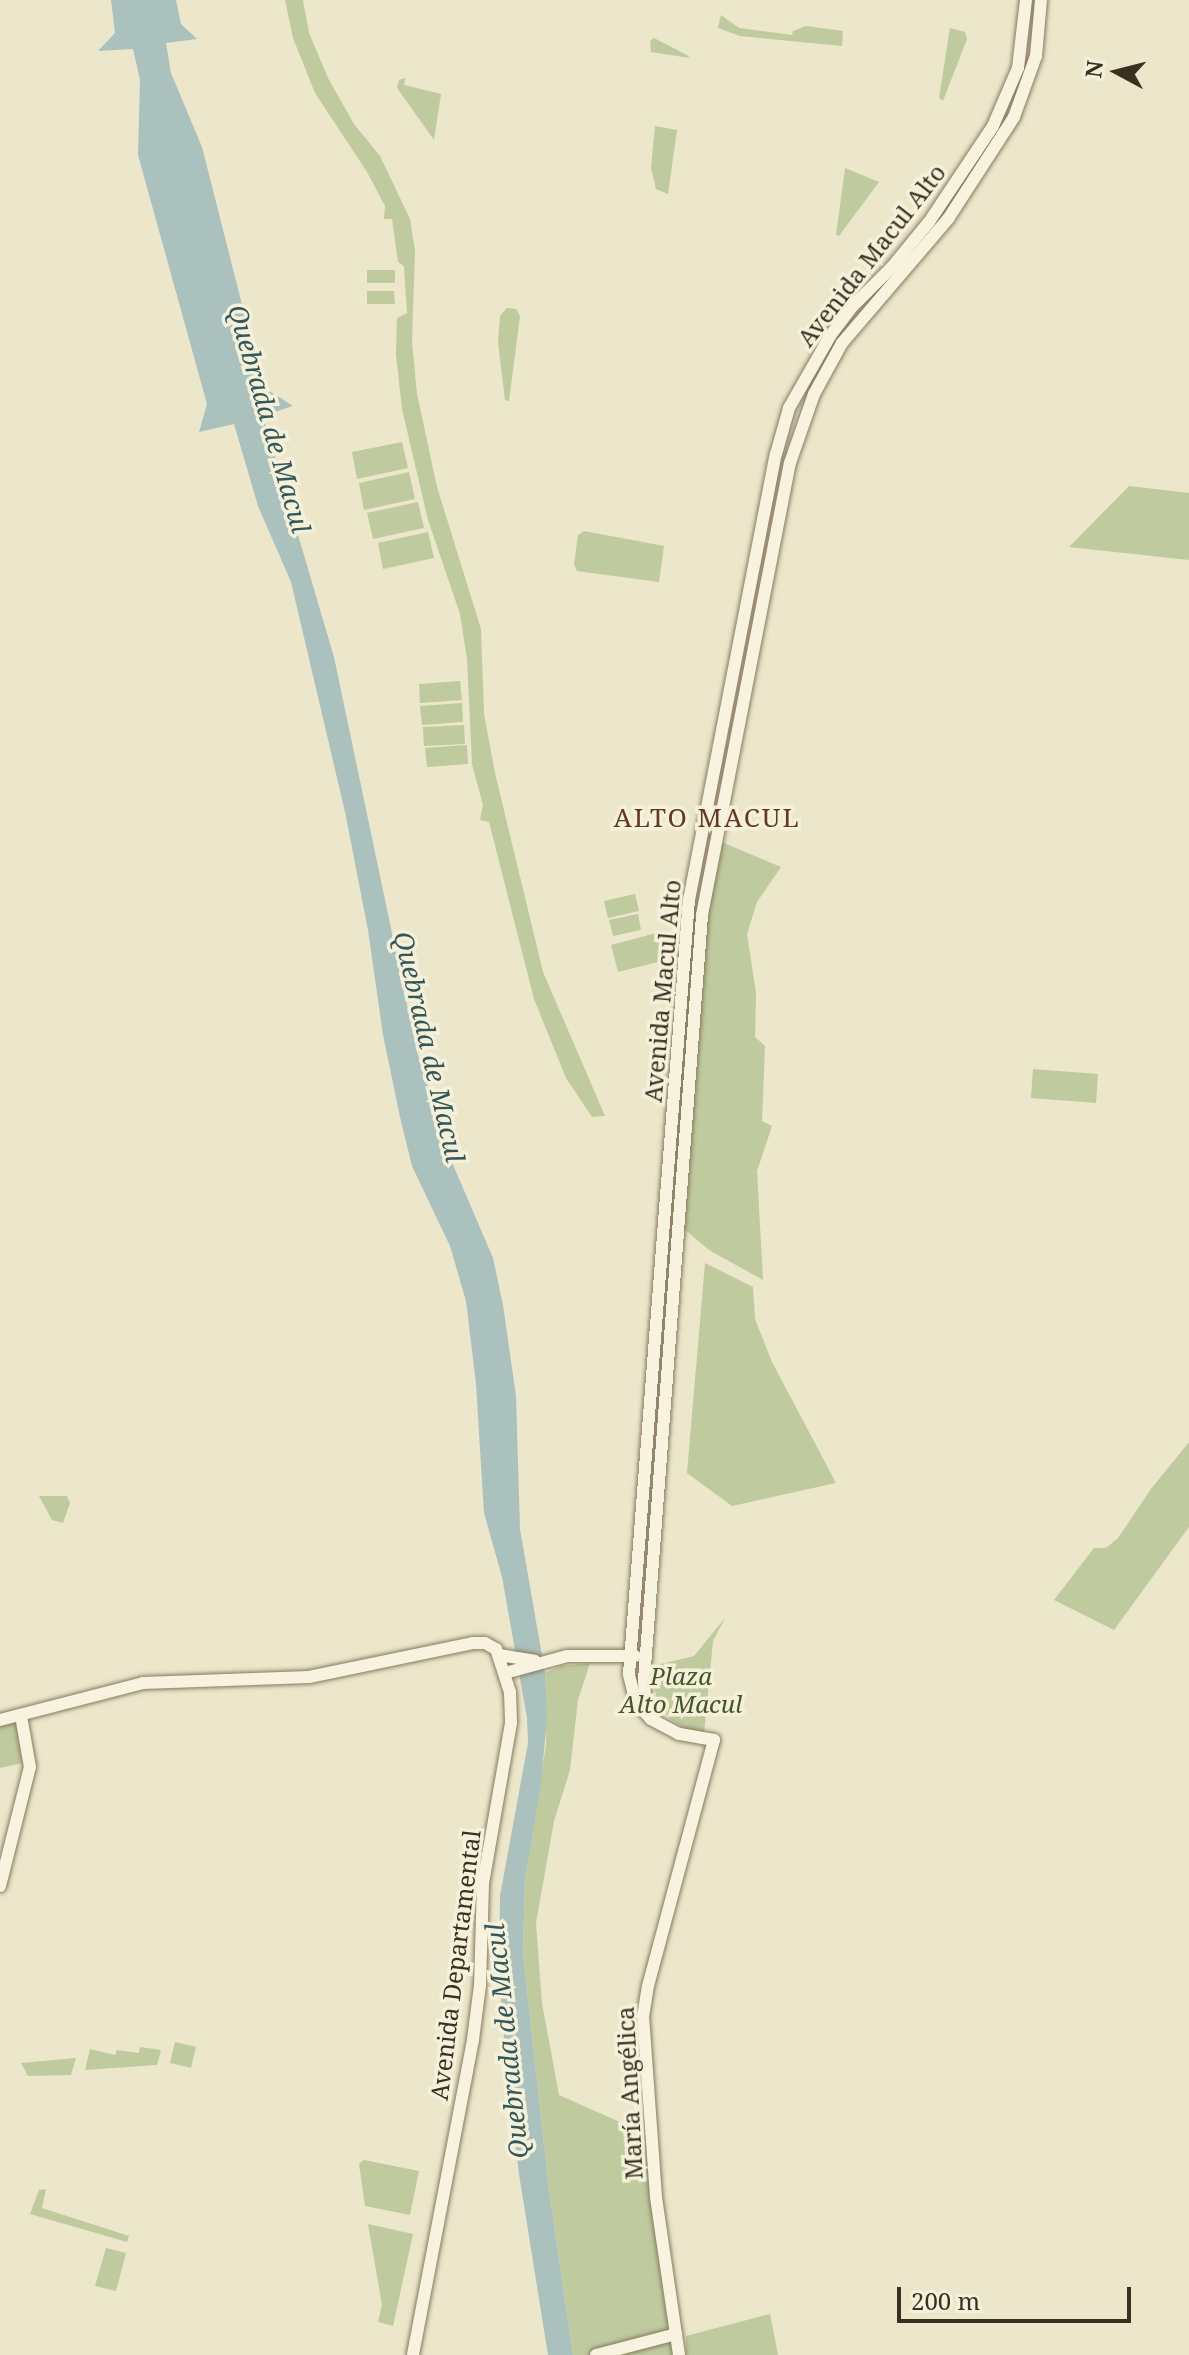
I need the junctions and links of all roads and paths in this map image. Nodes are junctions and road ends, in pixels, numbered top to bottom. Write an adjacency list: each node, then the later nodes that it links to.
1 (1026, 0): 3 (street, Avenida Macul Alto)
2 (1041, 0): 4 (street, Avenida Macul Alto)
3 (630, 1656): 4 (street); 5 (street); 8 (street, Avenida Macul Alto)
4 (647, 1656): 8 (street, Avenida Macul Alto)
5 (512, 1667): 6 (street, Avenida Departamental); 12 (street, Avenida Departamental)
6 (21, 1716): 7 (street); 10 (street)
7 (0, 1720)
8 (656, 1722): 9 (street, Avenida Macul Alto)
9 (714, 1740): 11 (street, María Angélica)
10 (0, 1886)
11 (676, 2334): 13 (street); 14 (street, María Angélica)
12 (413, 2355)
13 (596, 2355)
14 (679, 2355)

